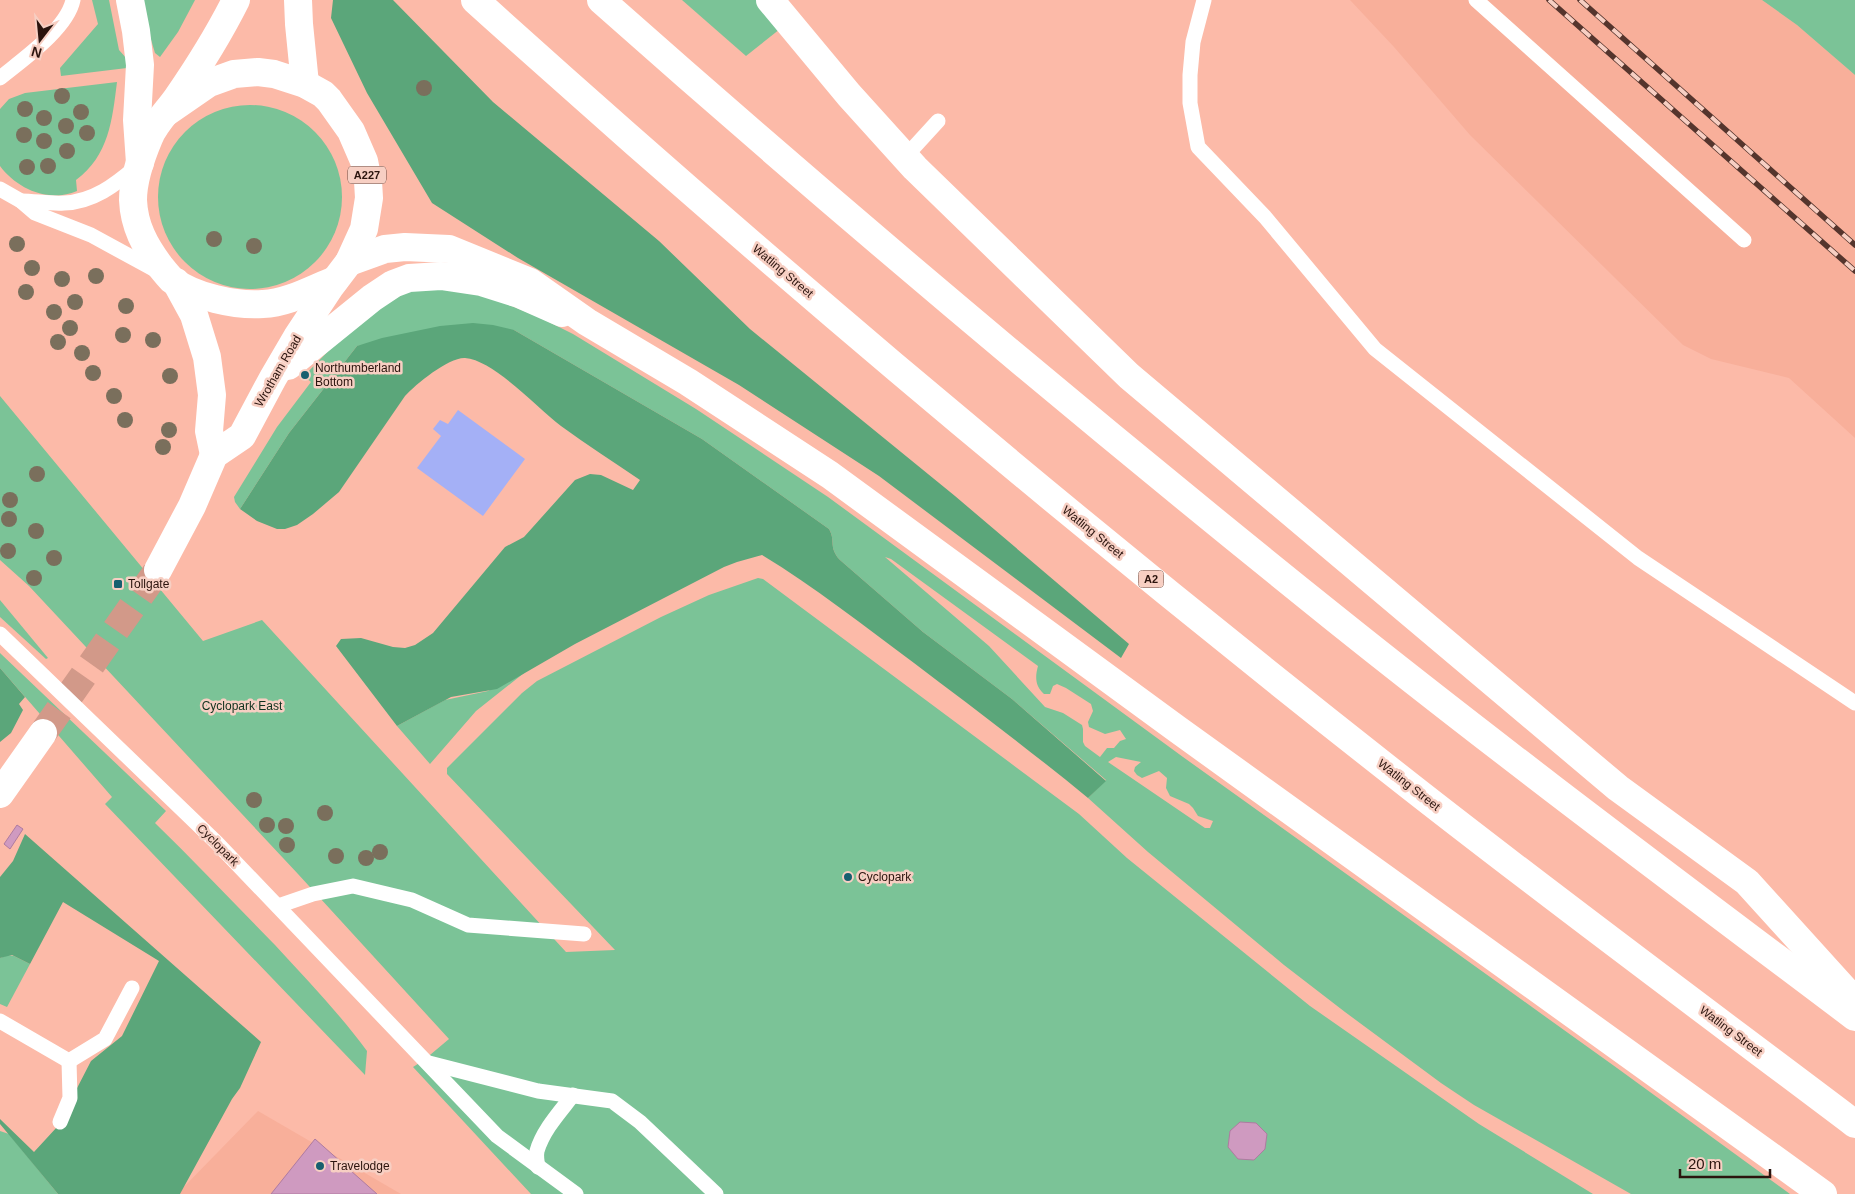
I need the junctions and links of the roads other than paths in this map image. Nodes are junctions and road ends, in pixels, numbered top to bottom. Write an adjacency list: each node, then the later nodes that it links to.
1 (73, 0): 10 (lane)
2 (130, 0): 15 (main road)
3 (236, 0): 12 (main road, Wrotham Road / A227)
4 (298, 0): 11 (main road)
5 (475, 0): 39 (main road, Watling Street / A2)
6 (601, 0): 33 (main road)
7 (770, 0): 14 (main road)
8 (1204, 0): 26 (lane)
9 (1476, 0): 18 (lane)
10 (0, 78)
11 (305, 84): 12 (main road, Wrotham Road / A227); 19 (main road, Wrotham Road / A227)
12 (168, 112): 15 (main road, Wrotham Road / A227)
13 (938, 121): 14 (lane)
14 (906, 156): 32 (main road)
15 (140, 163): 17 (lane); 20 (main road, Wrotham Road / A227)
16 (0, 189): 17 (lane)
17 (21, 201): 20 (lane)
18 (1744, 240)
19 (342, 271): 20 (main road, Wrotham Road / A227); 21 (main road); 22 (main road, Wrotham Road / A227)
20 (173, 281): 23 (main road, Wrotham Road / A227)
21 (587, 322): 22 (main road); 43 (main road)
22 (273, 378): 23 (main road, Wrotham Road / A227)
23 (214, 455): 24 (main road)
24 (158, 570)
25 (0, 634): 29 (lane, Cyclopark)
26 (1855, 703)
27 (43, 733): 28 (main road)
28 (0, 794)
29 (278, 906): 30 (lane); 36 (lane, Cyclopark)
30 (584, 934)
31 (132, 988): 35 (lane)
32 (1855, 1000)
33 (1855, 1017)
34 (0, 1021): 35 (lane)
35 (69, 1061): 38 (lane)
36 (429, 1064): 37 (lane); 40 (lane, Cyclopark)
37 (573, 1095): 40 (lane); 42 (lane)
38 (60, 1122)
39 (1855, 1124)
40 (538, 1167): 41 (lane, Cyclopark)
41 (576, 1194)
42 (716, 1194)
43 (1823, 1194)

